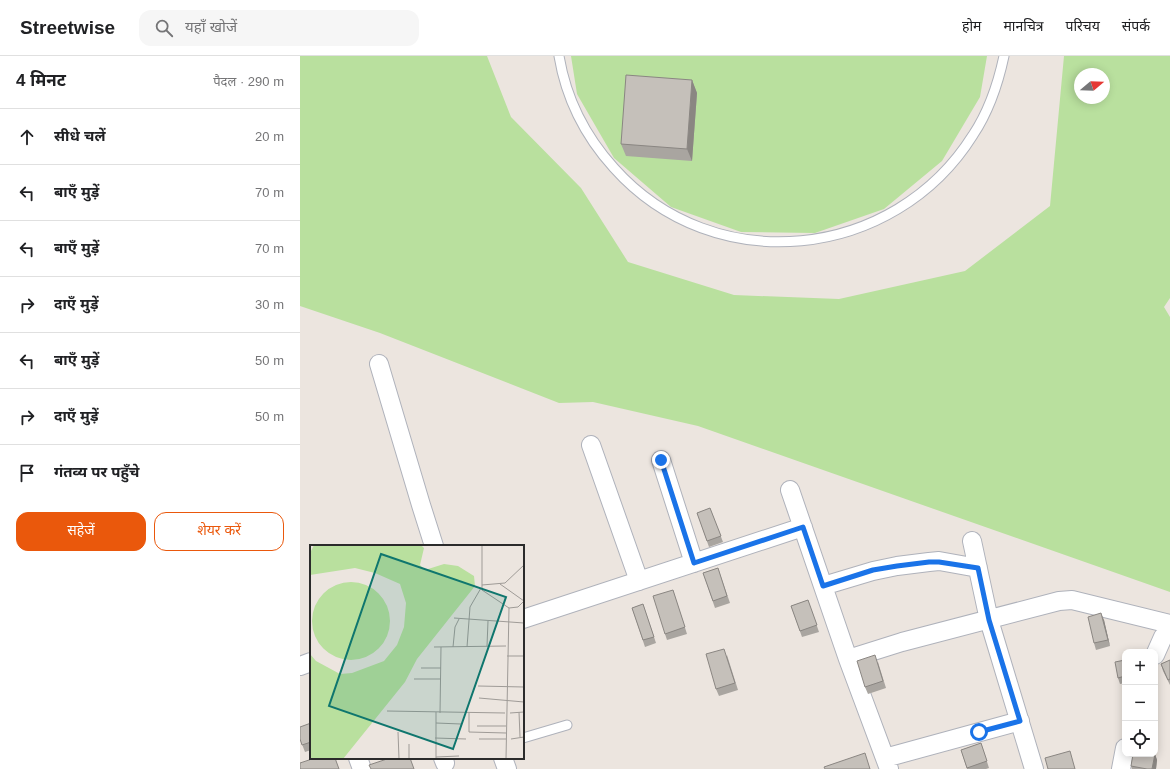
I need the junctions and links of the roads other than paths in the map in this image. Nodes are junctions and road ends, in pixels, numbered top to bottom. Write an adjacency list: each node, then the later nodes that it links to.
1 (558, 56): 2 (lane)
2 (1004, 56)
3 (379, 364): 9 (street)
4 (590, 445): 12 (street)
5 (661, 460): 10 (street)
6 (790, 490): 7 (street)
7 (803, 527): 10 (street); 13 (street)
8 (972, 541): 11 (street)
9 (434, 545)
10 (694, 563): 12 (street)
11 (978, 568): 13 (street); 15 (street)
12 (639, 581): 14 (street)
13 (823, 586): 19 (street)
14 (524, 619)
15 (989, 620): 16 (street); 19 (street); 22 (street)
16 (1170, 624)
17 (1170, 629): 18 (street)
18 (1158, 649)
19 (848, 659): 28 (street)
20 (310, 662): 21 (street)
21 (300, 666)
22 (1020, 721): 28 (street); 31 (street)
23 (568, 724): 24 (lane)
24 (524, 738)
25 (1123, 757): 32 (street)
26 (358, 759): 29 (street)
27 (503, 759): 30 (street)
28 (887, 763)
29 (362, 769)
30 (507, 769)
31 (1034, 769)
32 (1121, 769)

